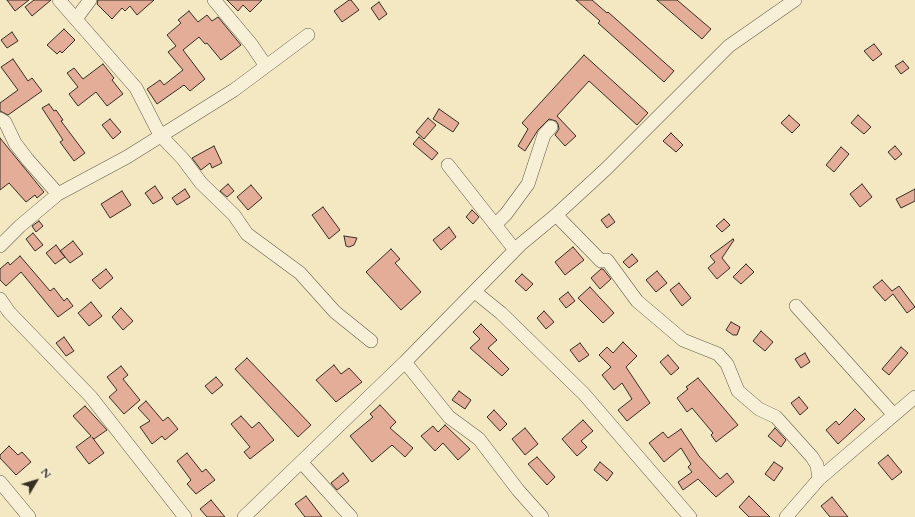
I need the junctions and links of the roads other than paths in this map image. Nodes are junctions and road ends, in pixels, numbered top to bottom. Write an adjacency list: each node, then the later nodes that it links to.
1 (59, 0): 5 (street)
2 (90, 0): 5 (street)
3 (214, 0): 7 (street)
4 (795, 0): 13 (street)
5 (76, 19): 10 (street)
6 (308, 35): 7 (street)
7 (266, 66): 10 (street)
8 (0, 119): 12 (street)
9 (551, 127): 14 (street)
10 (160, 135): 12 (street); 20 (street)
11 (448, 165): 14 (street)
12 (58, 194): 15 (street)
13 (556, 215): 16 (street); 25 (street)
14 (495, 225): 16 (street)
15 (0, 246)
16 (515, 250): 17 (street)
17 (475, 292): 21 (street); 32 (street)
18 (0, 299): 28 (street)
19 (796, 306): 23 (street)
20 (371, 341)
21 (405, 362): 24 (street); 31 (street)
22 (915, 397): 23 (street)
23 (894, 415): 25 (street)
24 (302, 463): 29 (street); 30 (street)
25 (819, 479): 33 (street)
26 (0, 482): 27 (street)
27 (29, 517)
28 (186, 517)
29 (244, 517)
30 (350, 517)
31 (542, 517)
32 (690, 517)
33 (786, 517)

